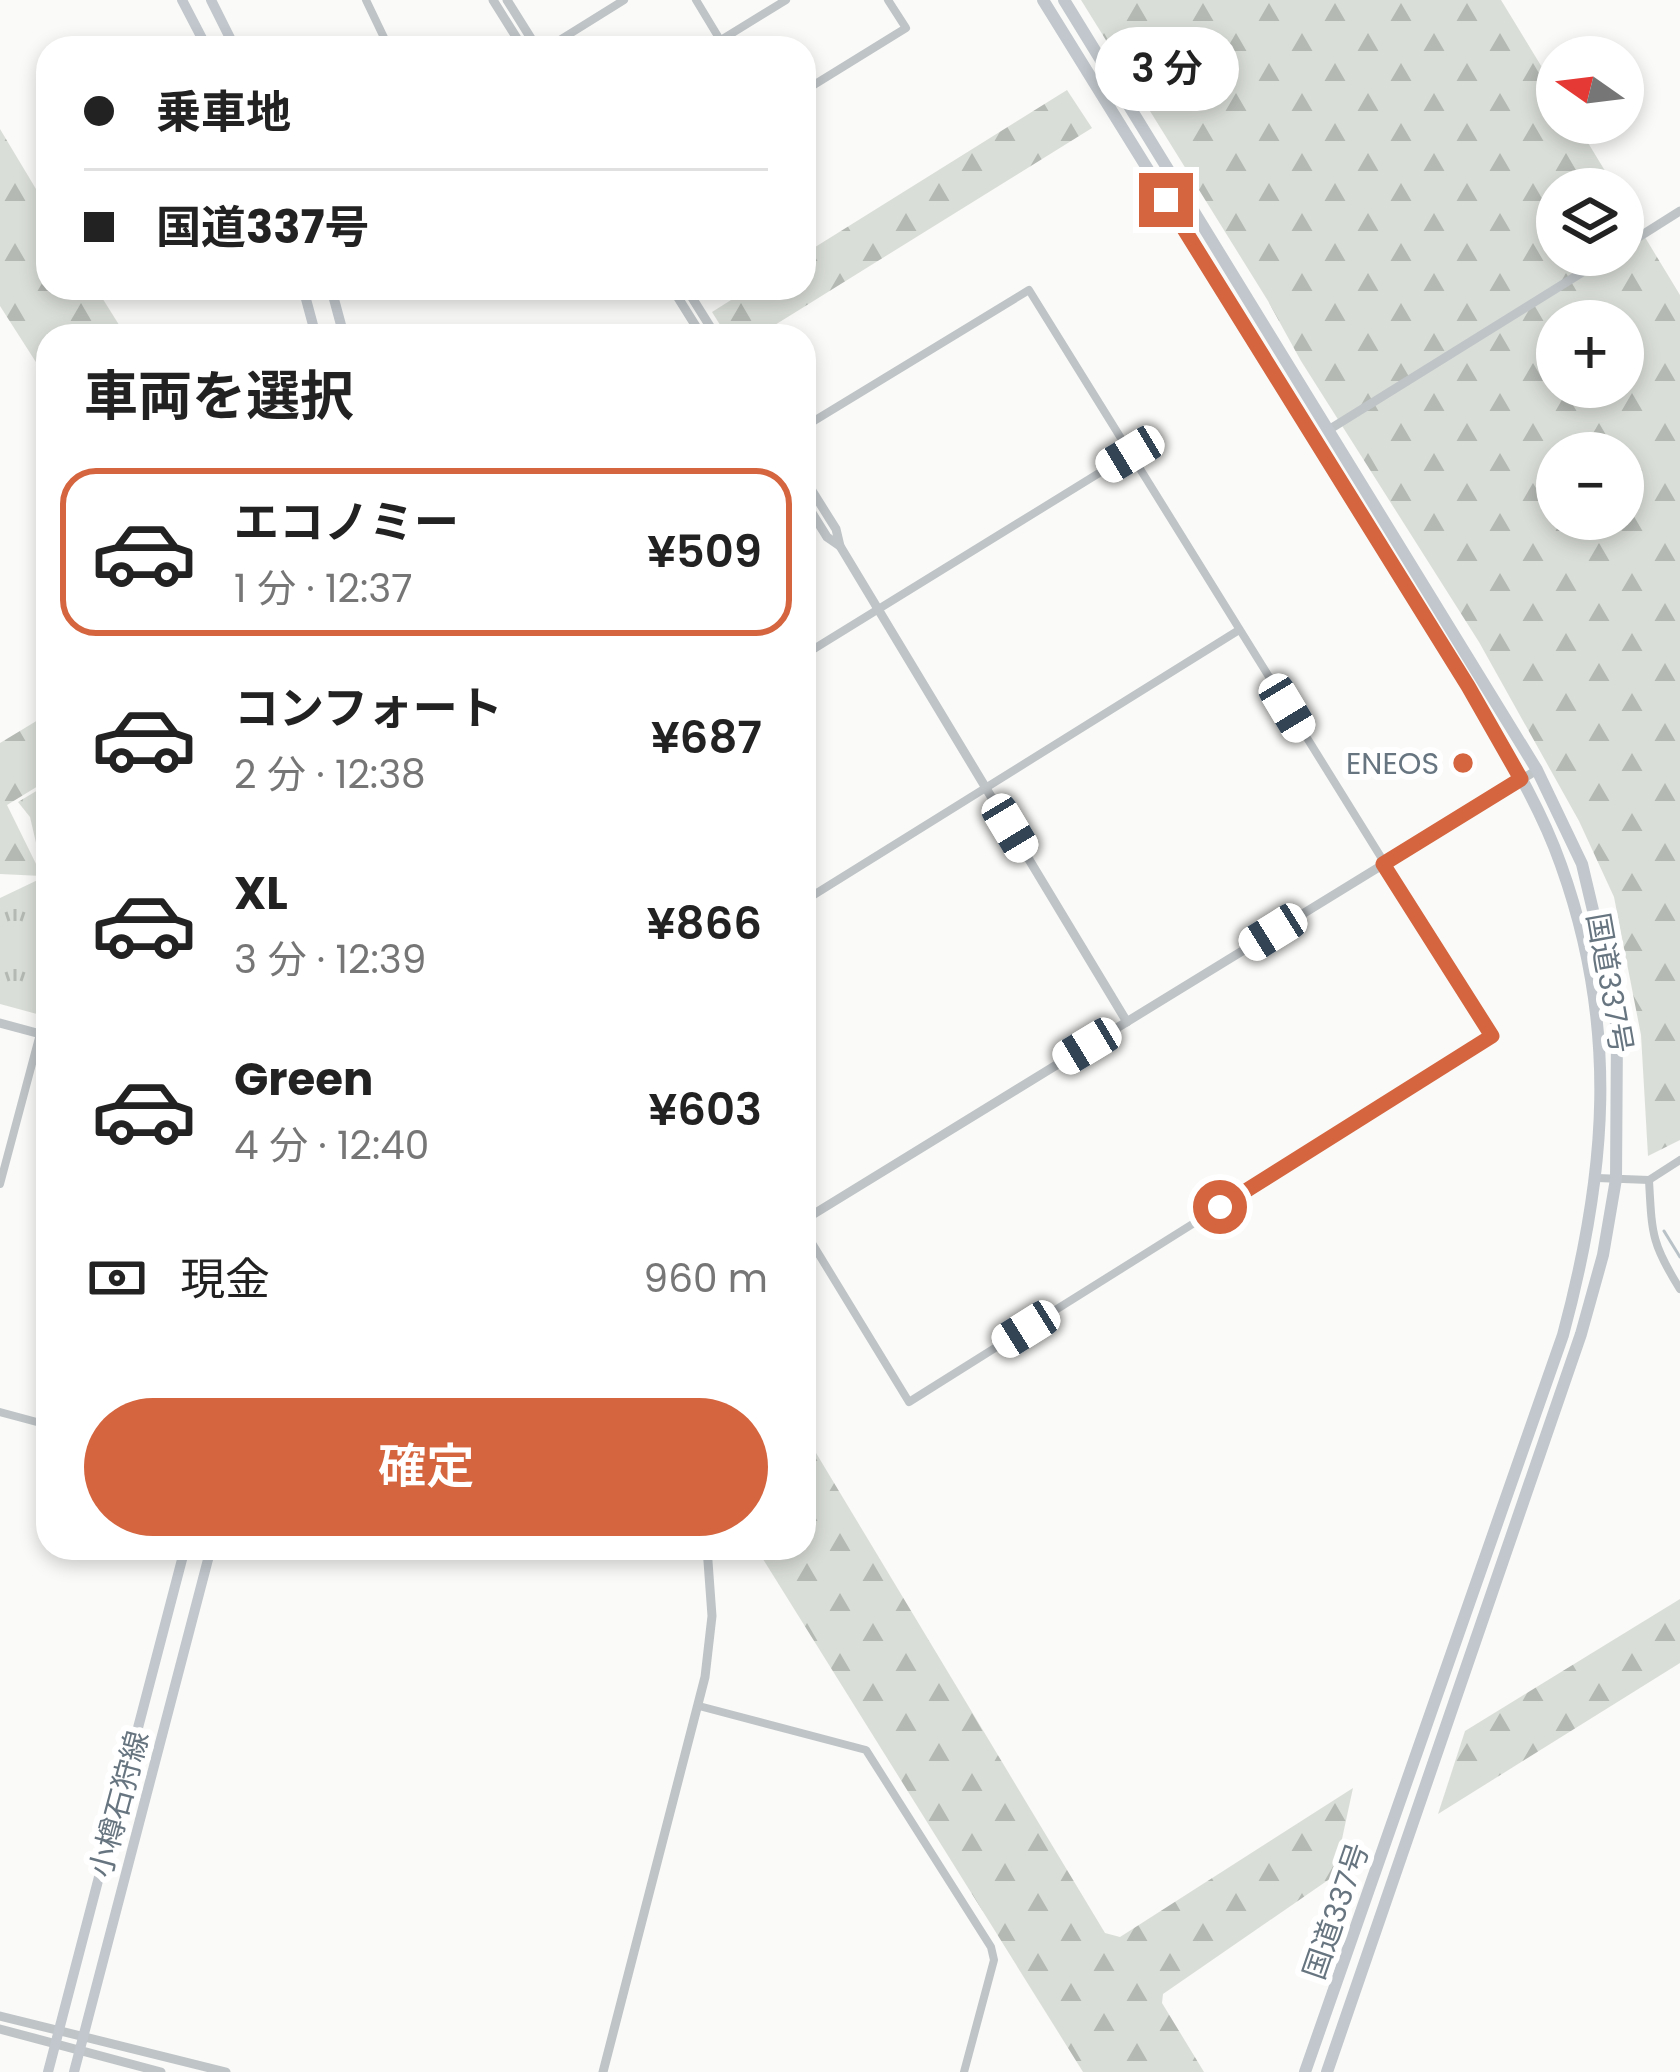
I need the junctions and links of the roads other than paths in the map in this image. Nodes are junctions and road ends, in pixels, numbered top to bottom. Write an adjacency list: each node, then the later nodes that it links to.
1 (182, 0): 12 (main road)
2 (211, 0): 13 (main road)
3 (366, 0): 14 (street)
4 (493, 0): 15 (street)
5 (507, 0): 16 (street)
6 (624, 0): 17 (street)
7 (696, 0): 18 (street)
8 (786, 0): 19 (street)
9 (888, 0): 20 (street)
10 (1043, 0): 26 (highway, 国道337号)
11 (1064, 0): 25 (highway, 国道337号)
12 (201, 36)
13 (230, 36)
14 (383, 36)
15 (516, 36)
16 (530, 36)
17 (566, 36)
18 (718, 36)
19 (734, 36)
20 (816, 84)
21 (1680, 211): 22 (street)
22 (1644, 234)
23 (1576, 276): 25 (street)
24 (816, 420): 27 (street)
25 (1330, 429): 26 (street); 34 (highway, 国道337号)
26 (1313, 439): 35 (highway, 国道337号)
27 (1130, 454): 31 (street); 32 (street)
28 (816, 497): 30 (street)
29 (816, 519): 30 (street)
30 (840, 547): 31 (street)
31 (878, 610): 33 (street); 36 (street)
32 (1240, 630): 36 (street); 37 (street)
33 (816, 648)
34 (1537, 770): 35 (street); 45 (highway, 国道337号)
35 (1521, 779): 37 (street); 44 (highway, 国道337号)
36 (987, 789): 38 (street); 39 (street)
37 (1383, 864): 39 (street); 49 (street)
38 (816, 895)
39 (1127, 1022): 48 (street)
40 (0, 1024): 41 (street)
41 (36, 1033)
42 (36, 1062): 47 (street)
43 (1680, 1160): 46 (street)
44 (1597, 1178): 45 (street); 69 (highway, 国道337号)
45 (1616, 1179): 46 (street); 70 (highway, 国道337号)
46 (1649, 1180): 50 (street)
47 (0, 1184)
48 (816, 1213)
49 (816, 1250)
50 (1680, 1289)
51 (0, 1412): 52 (street)
52 (36, 1422)
53 (182, 1560): 59 (main road, 小樽石狩線)
54 (208, 1560): 60 (main road, 小樽石狩線)
55 (707, 1560): 56 (street)
56 (699, 1706): 67 (street); 68 (street)
57 (0, 2016): 59 (street)
58 (0, 2029): 61 (street)
59 (59, 2029): 60 (street); 61 (main road, 小樽石狩線)
60 (83, 2035): 62 (main road, 小樽石狩線); 66 (street)
61 (55, 2044): 62 (street); 63 (main road, 小樽石狩線)
62 (79, 2050): 64 (main road, 小樽石狩線); 65 (street)
63 (48, 2072)
64 (74, 2072)
65 (161, 2072)
66 (226, 2072)
67 (603, 2072)
68 (964, 2072)
69 (1305, 2072)
70 (1327, 2072)

